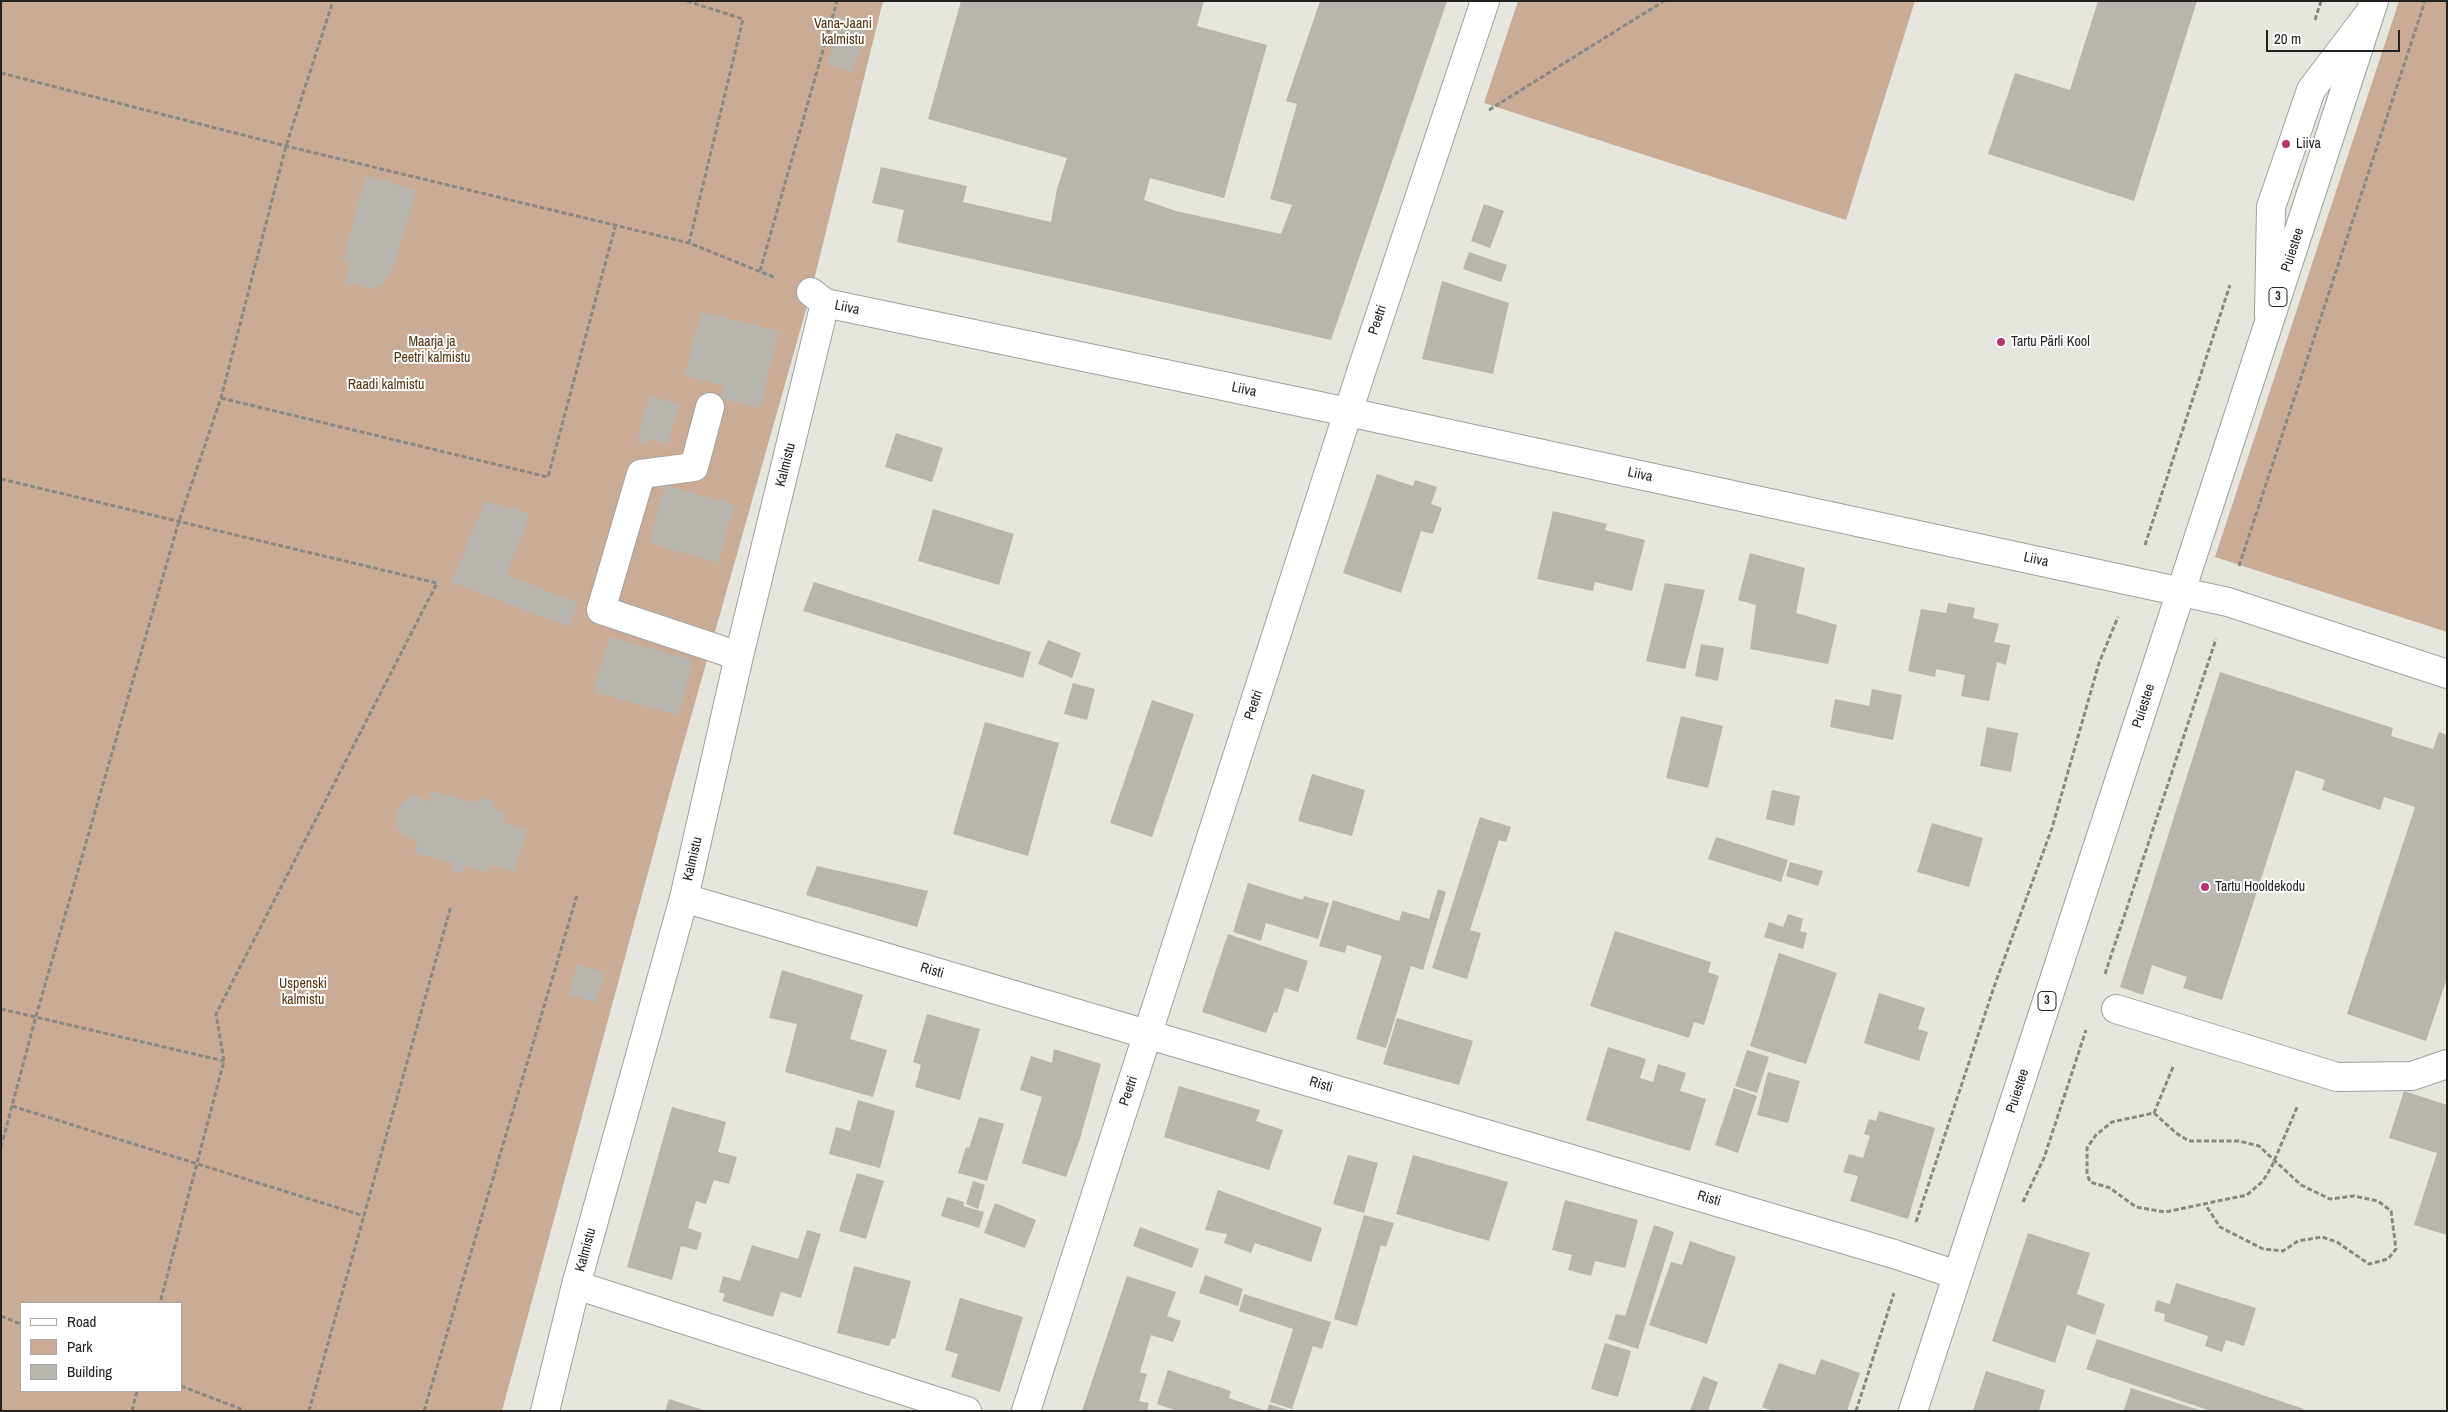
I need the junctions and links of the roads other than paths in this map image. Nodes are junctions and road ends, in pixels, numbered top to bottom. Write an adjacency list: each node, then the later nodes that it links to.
1 (1484, 1): 5 (main road, Peetri)
2 (2372, 7): 6 (main road, Puiestee / 3)
3 (818, 297): 5 (main road, Liiva); 7 (main road, Kalmistu)
4 (710, 407): 7 (main road)
5 (1348, 412): 6 (main road, Liiva); 11 (main road, Peetri)
6 (2182, 592): 8 (main road, Liiva); 13 (main road, Puiestee / 3)
7 (739, 656): 9 (main road, Kalmistu)
8 (2447, 674)
9 (684, 898): 11 (main road, Risti); 14 (main road, Kalmistu)
10 (2116, 1010): 12 (main road)
11 (1148, 1034): 13 (main road, Risti); 17 (main road, Peetri)
12 (2447, 1064)
13 (1957, 1275): 18 (main road, Puiestee / 3)
14 (576, 1286): 15 (main road, Kalmistu); 16 (main road)
15 (544, 1411)
16 (967, 1411)
17 (1026, 1411)
18 (1913, 1411)

